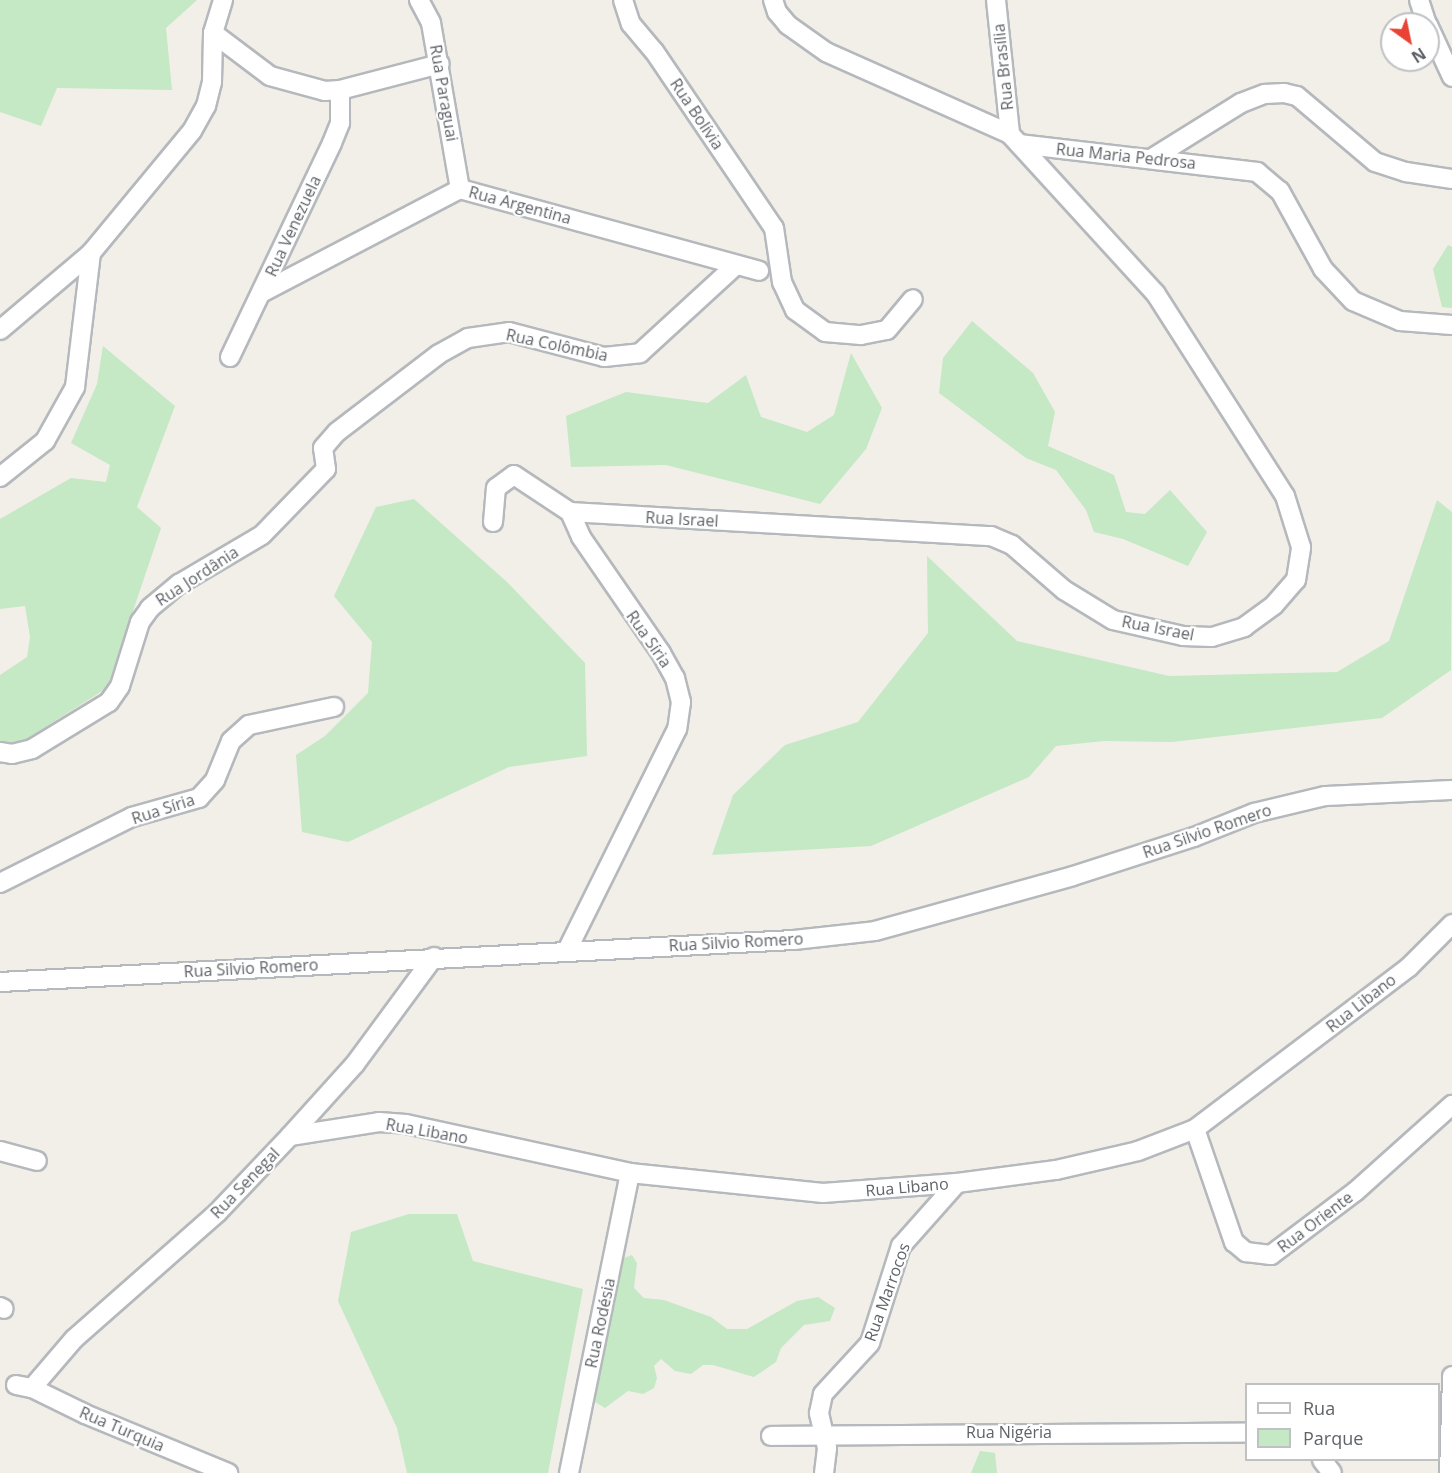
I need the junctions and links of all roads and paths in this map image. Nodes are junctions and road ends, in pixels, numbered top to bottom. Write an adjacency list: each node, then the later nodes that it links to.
1 (223, 0): 6 (street)
2 (419, 0): 8 (street, Rua Paraguai)
3 (623, 0): 19 (street, Rua Bolívia)
4 (773, 0): 11 (street, Rua Maria Pedrosa)
5 (996, 0): 11 (street, Rua Brasília)
6 (213, 33): 10 (street); 15 (street)
7 (1440, 51): 9 (street)
8 (440, 63): 10 (street); 14 (street, Rua Paraguai)
9 (1452, 77)
10 (340, 90): 18 (street, Rua Venezuela)
11 (1015, 139): 12 (street, Rua Maria Pedrosa); 25 (street, Rua Israel)
12 (1151, 159): 13 (street); 20 (street, Rua Maria Pedrosa)
13 (1452, 179)
14 (460, 189): 16 (street, Rua Argentina); 18 (street, Rua Argentina)
15 (91, 253): 21 (street); 24 (street)
16 (736, 265): 17 (street, Rua Argentina); 23 (street, Rua Colômbia)
17 (759, 271)
18 (263, 291): 22 (street, Rua Venezuela)
19 (913, 298)
20 (1452, 325)
21 (0, 330)
22 (230, 357)
23 (337, 432): 28 (street, Rua Jordânia)
24 (0, 477)
25 (570, 512): 26 (street); 32 (street, Rua Síria)
26 (493, 522)
27 (334, 707): 30 (street, Rua Síria)
28 (0, 752)
29 (1452, 790): 32 (street, Rua Silvio Romero)
30 (0, 883)
31 (1452, 924): 36 (street, Rua Libano)
32 (568, 949): 33 (street, Rua Silvio Romero)
33 (434, 957): 34 (street, Rua Silvio Romero); 37 (street, Rua Senegal)
34 (0, 982)
35 (1452, 1105): 36 (street, Rua Oriente)
36 (1196, 1129): 41 (street, Rua Libano)
37 (290, 1136): 40 (street, Rua Libano); 43 (street, Rua Senegal)
38 (0, 1151): 39 (street)
39 (37, 1161)
40 (630, 1173): 41 (street, Rua Libano); 49 (street, Rua Rodésia)
41 (957, 1183): 45 (street, Rua Marrocos)
42 (1451, 1380): 52 (street)
43 (24, 1387): 48 (street, Rua Turquia)
44 (1245, 1433): 45 (street, Rua Nigéria)
45 (825, 1434): 46 (street, Rua Nigéria); 50 (street, Rua Marrocos)
46 (771, 1436)
47 (1323, 1461): 51 (street)
48 (228, 1473)
49 (569, 1473)
50 (824, 1473)
51 (1332, 1473)
52 (1449, 1473)

